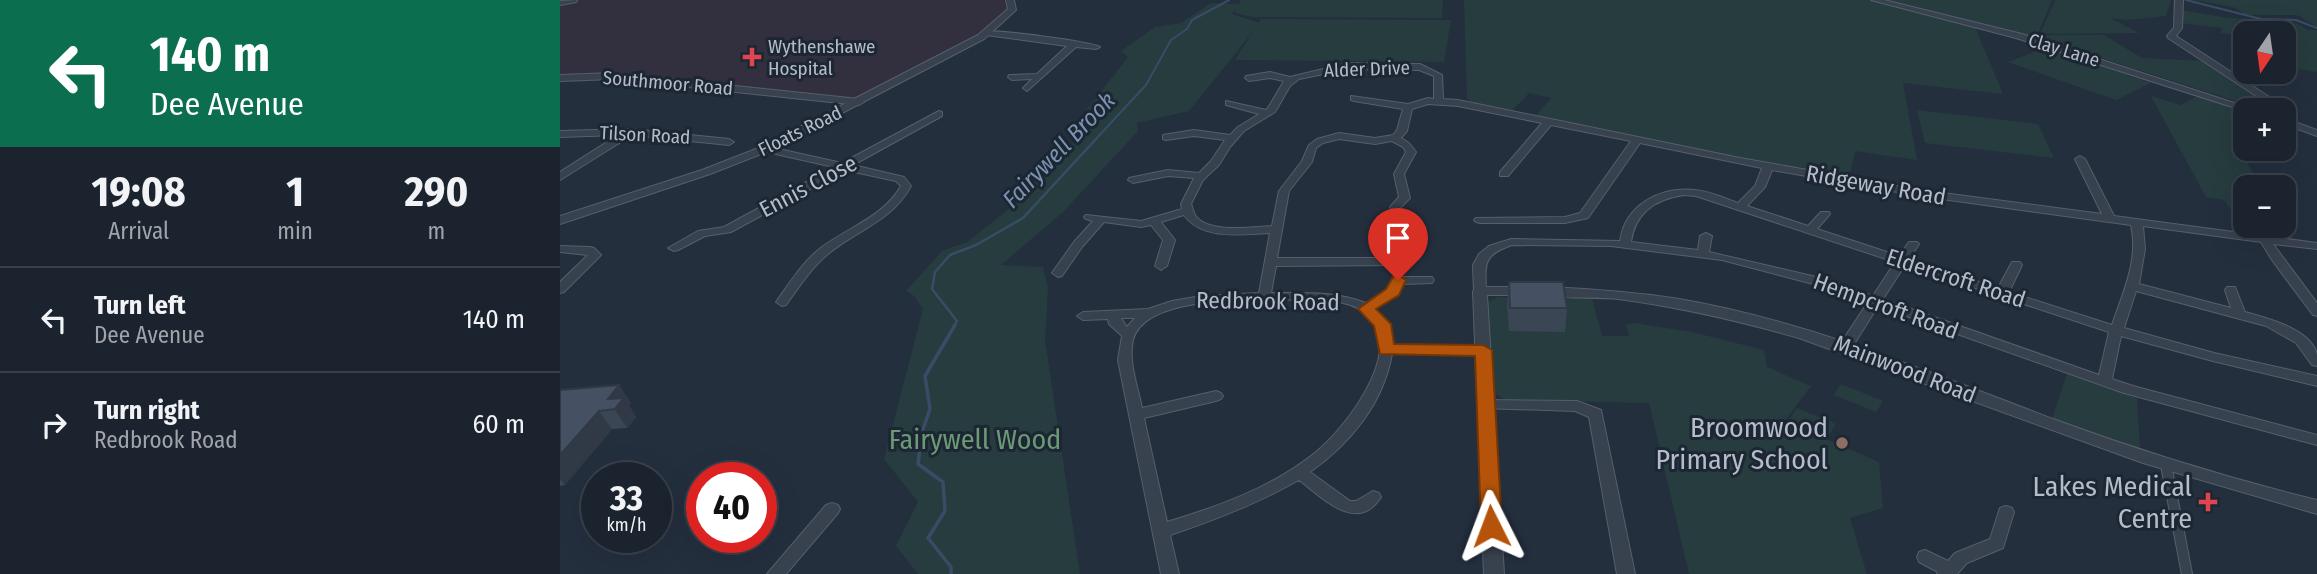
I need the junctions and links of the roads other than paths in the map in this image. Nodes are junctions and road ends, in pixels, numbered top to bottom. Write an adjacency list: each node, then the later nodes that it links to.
1 (573, 0): 5 (street)
2 (1010, 0): 6 (street, Floats Road)
3 (1875, 0): 19 (street, Clay Lane)
4 (2179, 0): 16 (street)
5 (560, 3)
6 (986, 33): 7 (street); 18 (street, Floats Road)
7 (1074, 44): 8 (street); 9 (street)
8 (1097, 47)
9 (1040, 76): 11 (street); 14 (street)
10 (1252, 76): 13 (street)
11 (1012, 77)
12 (560, 78): 18 (street, Southmoor Road)
13 (1291, 80): 17 (street, Alder Drive); 22 (street, Alder Drive)
14 (1027, 88)
15 (1353, 98): 21 (street)
16 (2266, 98)
17 (1439, 101): 21 (street); 24 (street, Ridgeway Road)
18 (859, 102): 34 (street, Floats Road)
19 (2233, 104)
20 (1229, 106): 22 (street)
21 (1408, 107): 31 (street)
22 (1267, 113): 30 (street, Alder Drive)
23 (939, 114): 37 (street, Ennis Close)
24 (1548, 122): 32 (street, Ridgeway Road); 38 (street)
25 (2296, 125): 27 (street)
26 (630, 132): 28 (street, Tilson Road); 33 (street, Tilson Road); 41 (street)
27 (2317, 133)
28 (560, 134)
29 (1170, 135): 30 (street)
30 (1233, 138): 39 (street, Alder Drive)
31 (1394, 138): 44 (street); 52 (street)
32 (1637, 140): 36 (street, Ridgeway Road); 49 (street)
33 (729, 142)
34 (765, 149): 37 (street); 48 (street, Floats Road)
35 (2080, 159): 47 (street)
36 (1768, 166): 43 (street); 47 (street, Ridgeway Road)
37 (843, 167): 59 (street, Ennis Close); 76 (street)
38 (1504, 174)
39 (1202, 176): 40 (street); 45 (street, Alder Drive)
40 (1138, 177)
41 (560, 178): 42 (street)
42 (578, 180)
43 (1741, 206): 53 (street, Eldercroft Road); 57 (street, Eldercroft Road)
44 (1394, 208)
45 (1187, 211): 50 (street); 52 (street)
46 (1826, 213): 53 (street)
47 (2110, 219): 51 (street, Ridgeway Road)
48 (560, 220)
49 (1480, 220)
50 (1155, 222): 62 (street); 67 (street)
51 (2136, 222): 55 (street, Ridgeway Road); 69 (street)
52 (1278, 229): 64 (street)
53 (1810, 229): 63 (street, Eldercroft Road)
54 (1706, 235): 61 (street)
55 (2266, 239): 58 (street, Ridgeway Road); 78 (street)
56 (1913, 243): 63 (street)
57 (1625, 244): 61 (street, Hempcroft Road); 72 (street, Hempcroft Road)
58 (2317, 246)
59 (674, 248)
60 (560, 249): 70 (street)
61 (1703, 254): 75 (street, Hempcroft Road)
62 (1167, 259)
63 (1903, 260): 73 (street, Eldercroft Road); 75 (street)
64 (1272, 261): 65 (street); 74 (street)
65 (1391, 262)
66 (2017, 264): 73 (street)
67 (1058, 268)
68 (1428, 280): 77 (street)
69 (2132, 286): 81 (street); 83 (street)
70 (560, 289)
71 (2231, 289): 81 (street)
72 (1480, 291): 85 (street, Mainwood Road); 87 (street)
73 (2003, 293): 83 (street, Eldercroft Road)
74 (1264, 297): 77 (street, Redbrook Road); 79 (street, Redbrook Road)
75 (1877, 301): 85 (street); 90 (street, Hempcroft Road)
76 (782, 302)
77 (1366, 309): 86 (street, Redbrook Road)
78 (2317, 312)
79 (1153, 313): 80 (street, Redbrook Road); 84 (street, Redbrook Road)
80 (1115, 314): 82 (street, Redbrook Road); 84 (street)
81 (2239, 314): 88 (street)
82 (1083, 316)
83 (2116, 330): 89 (street, Eldercroft Road); 90 (street)
84 (1128, 335): 93 (street)
85 (1846, 346): 95 (street, Mainwood Road)
86 (1386, 350): 87 (street); 96 (street)
87 (1483, 350): 92 (street)
88 (2317, 362)
89 (2317, 381)
90 (2105, 383): 94 (street, Hempcroft Road)
91 (1216, 396): 93 (street)
92 (1486, 405): 106 (street); 107 (street)
93 (1136, 415): 101 (street)
94 (2317, 440)
95 (2166, 466): 98 (street, Mainwood Road); 108 (street)
96 (1298, 472): 97 (street); 101 (street)
97 (1373, 497)
98 (2317, 508)
99 (832, 509): 104 (street)
100 (2008, 523): 103 (street)
101 (1161, 531): 105 (street)
102 (1925, 557): 103 (street)
103 (1947, 572)
104 (776, 574)
105 (1170, 574)
106 (1494, 574)
107 (1626, 574)
108 (2187, 574)

